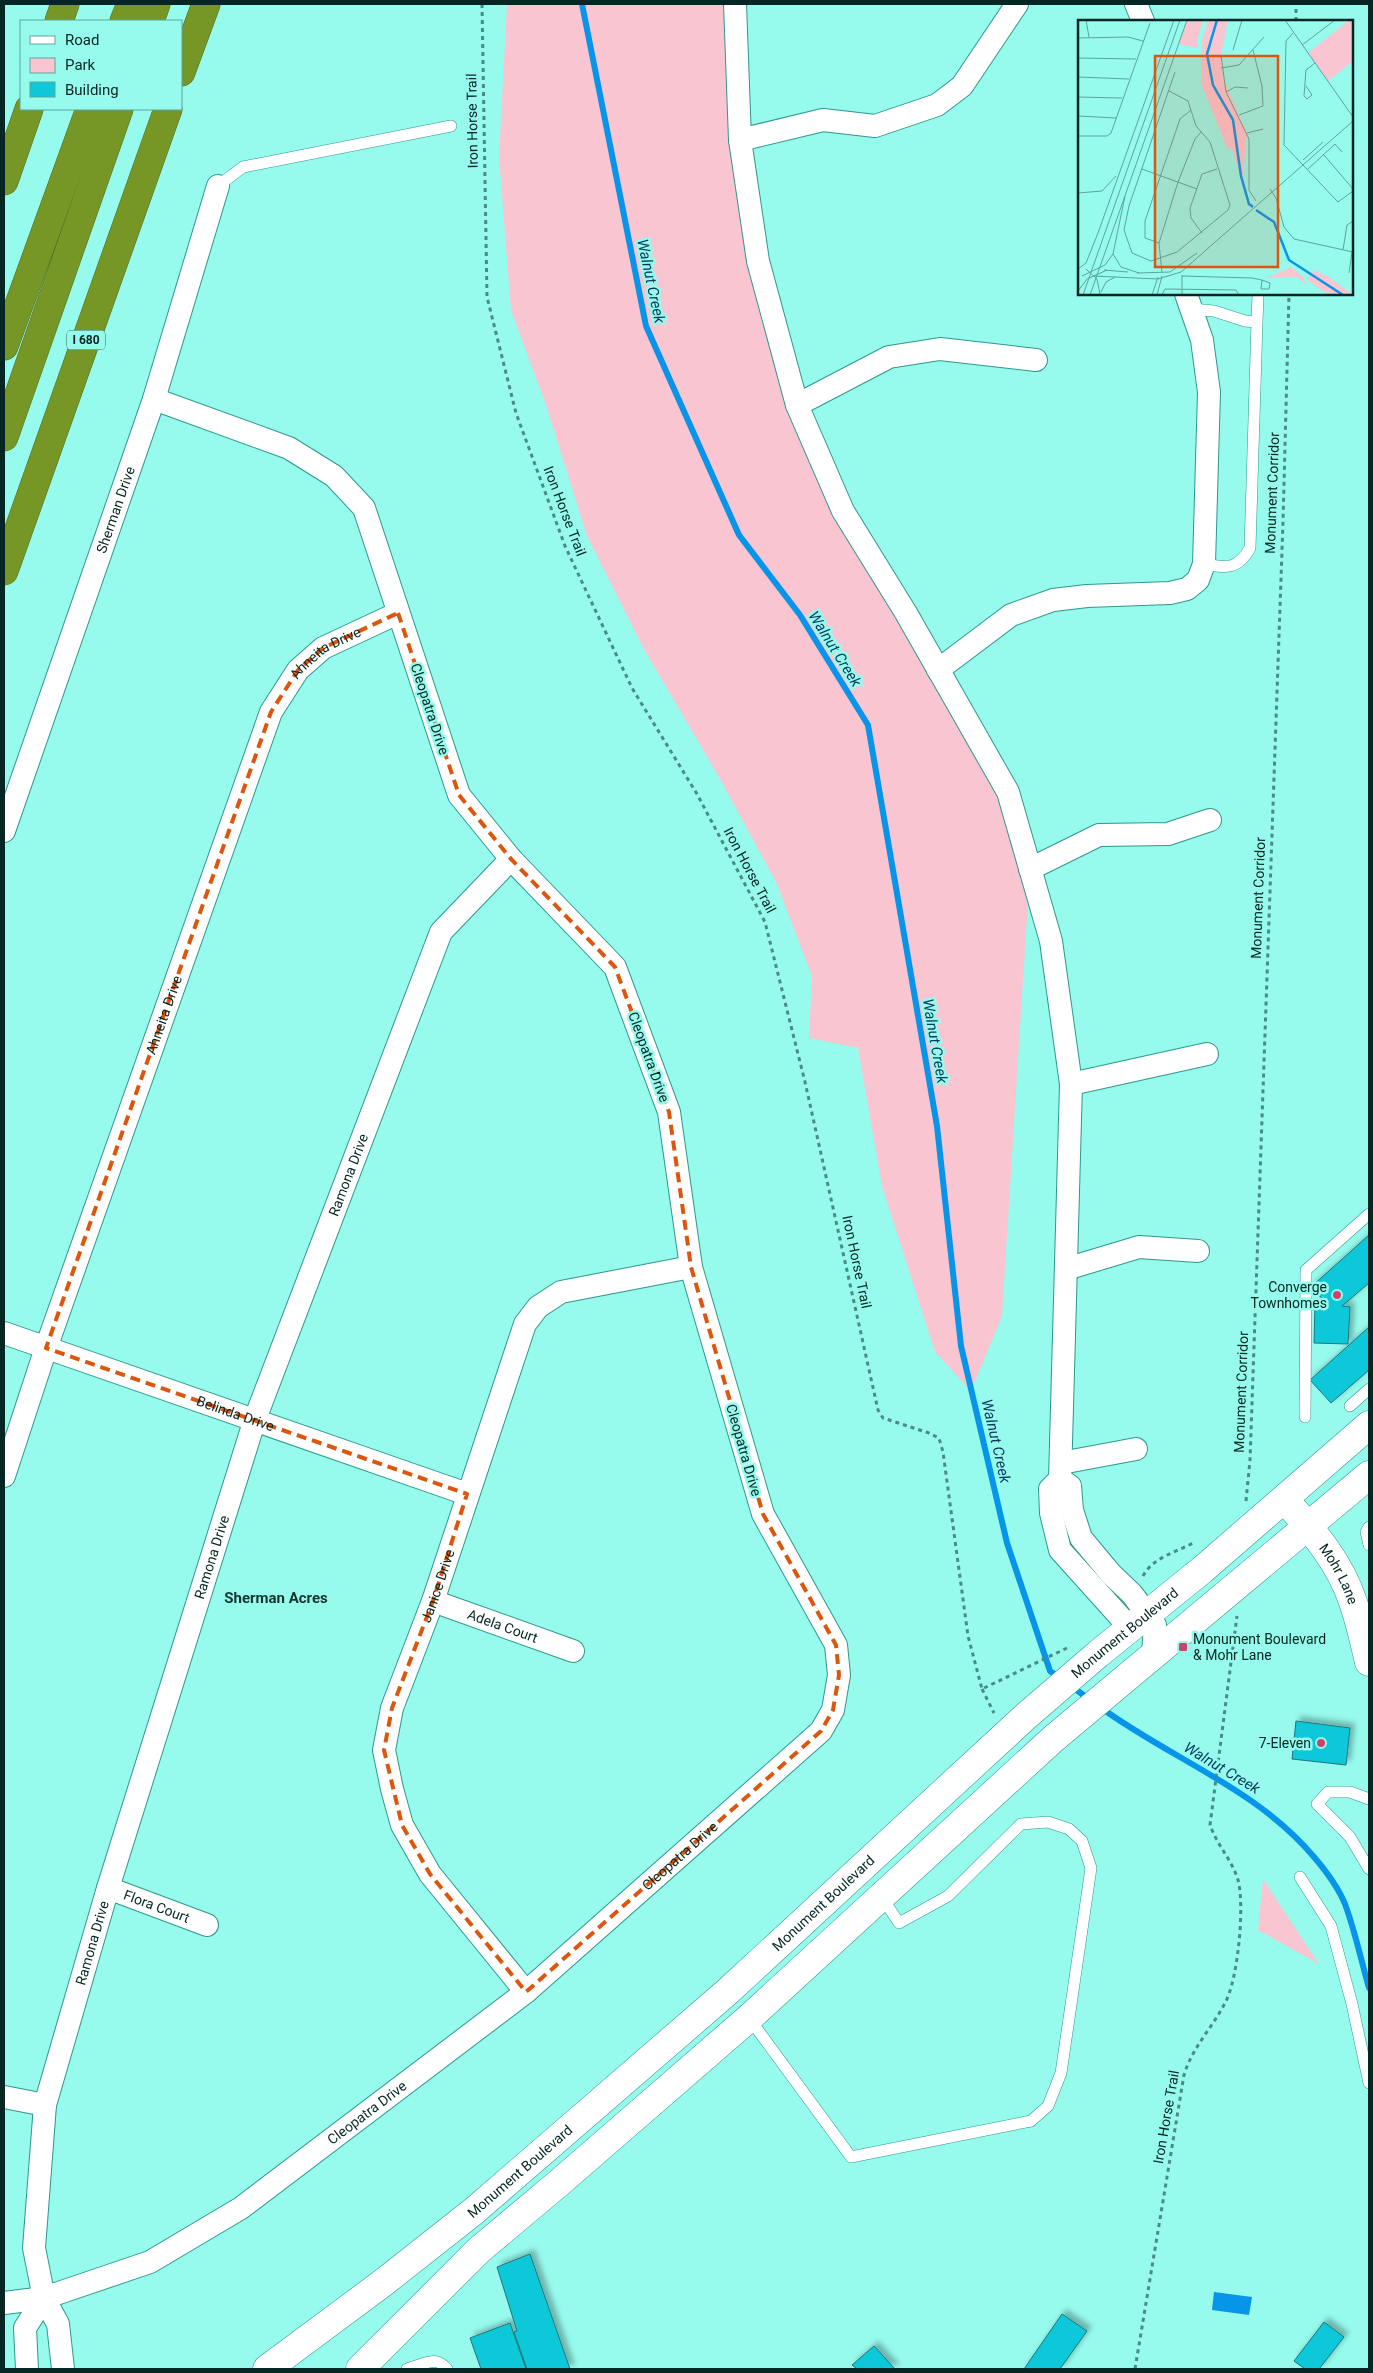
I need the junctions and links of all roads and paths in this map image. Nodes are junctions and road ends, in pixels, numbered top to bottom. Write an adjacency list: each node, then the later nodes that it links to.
1 (66, 4): 10 (highway)
2 (131, 4): 11 (highway)
3 (156, 4): 12 (highway)
4 (206, 4): 15 (highway)
5 (482, 4): 67 (path, Iron Horse Trail)
6 (735, 4): 21 (street)
7 (1017, 4): 21 (street)
8 (1136, 4): 13 (street)
9 (1296, 4): 14 (path)
10 (59, 20)
11 (124, 20)
12 (150, 20)
13 (1143, 20)
14 (1296, 20)
15 (182, 69)
16 (29, 110): 22 (highway)
17 (90, 110): 28 (highway)
18 (119, 110): 32 (highway)
19 (168, 110): 34 (highway, I 680)
20 (451, 126): 23 (lane)
21 (740, 140): 31 (street)
22 (4, 181)
23 (218, 186): 30 (street, Sherman Drive)
24 (1258, 295): 27 (lane)
25 (1289, 295): 60 (path, Monument Corridor)
26 (1188, 302): 27 (lane); 33 (street)
27 (1257, 322): 33 (lane)
28 (4, 346)
29 (1036, 360): 31 (street)
30 (154, 399): 35 (street, Cleopatra Drive); 38 (street, Sherman Drive)
31 (797, 404): 36 (street)
32 (4, 437)
33 (1204, 564): 36 (street)
34 (4, 571)
35 (398, 613): 39 (street, Cleopatra Drive); 48 (street, Ahneita Drive)
36 (938, 670): 40 (street)
37 (1210, 820): 40 (street)
38 (4, 831)
39 (511, 859): 45 (street, Cleopatra Drive); 52 (street, Ramona Drive)
40 (1030, 869): 42 (street)
41 (1208, 1054): 42 (street)
42 (1071, 1084): 46 (street)
43 (1369, 1214): 51 (lane)
44 (1198, 1251): 46 (street)
45 (691, 1267): 58 (street, Janice Drive); 77 (street, Cleopatra Drive)
46 (1066, 1269): 55 (street)
47 (4, 1332): 48 (street, Belinda Drive)
48 (46, 1348): 52 (street, Belinda Drive); 57 (street, Ahneita Drive)
49 (1369, 1389): 50 (lane)
50 (1350, 1406)
51 (1305, 1417)
52 (255, 1419): 58 (street, Belinda Drive); 74 (street, Ramona Drive)
53 (1369, 1425): 59 (main road, Monument Boulevard)
54 (1136, 1449): 55 (street)
55 (1060, 1471): 66 (street)
56 (1369, 1474): 61 (main road)
57 (4, 1476)
58 (467, 1494): 64 (street, Janice Drive)
59 (1284, 1500): 61 (main road, Mohr Lane); 66 (main road, Monument Boulevard)
60 (1246, 1502)
61 (1310, 1527): 69 (main road); 70 (main road, Mohr Lane)
62 (1369, 1527): 63 (lane)
63 (1369, 1545)
64 (433, 1601): 68 (street, Adela Court); 77 (street, Janice Drive)
65 (1238, 1611): 91 (path, Iron Horse Trail)
66 (1139, 1621): 69 (street); 88 (main road, Monument Boulevard)
67 (1071, 1645)
68 (573, 1651)
69 (1153, 1655): 75 (main road)
70 (1369, 1662)
71 (1369, 1799): 72 (lane)
72 (1369, 1869)
73 (1300, 1877): 79 (lane)
74 (108, 1888): 76 (street, Flora Court); 81 (street, Ramona Drive)
75 (880, 1895): 78 (main road); 78 (lane)
76 (207, 1926)
77 (526, 1992): 82 (street, Cleopatra Drive)
78 (748, 2018): 84 (main road)
79 (1369, 2083)
80 (4, 2097): 81 (street)
81 (45, 2105): 82 (street, Ramona Drive)
82 (44, 2298): 83 (street); 86 (street); 87 (street, Ramona Drive)
83 (4, 2303)
84 (369, 2366)
85 (423, 2366): 89 (lane); 90 (lane)
86 (27, 2369)
87 (63, 2369)
88 (267, 2369)
89 (407, 2369)
90 (447, 2369)
91 (1135, 2369)

